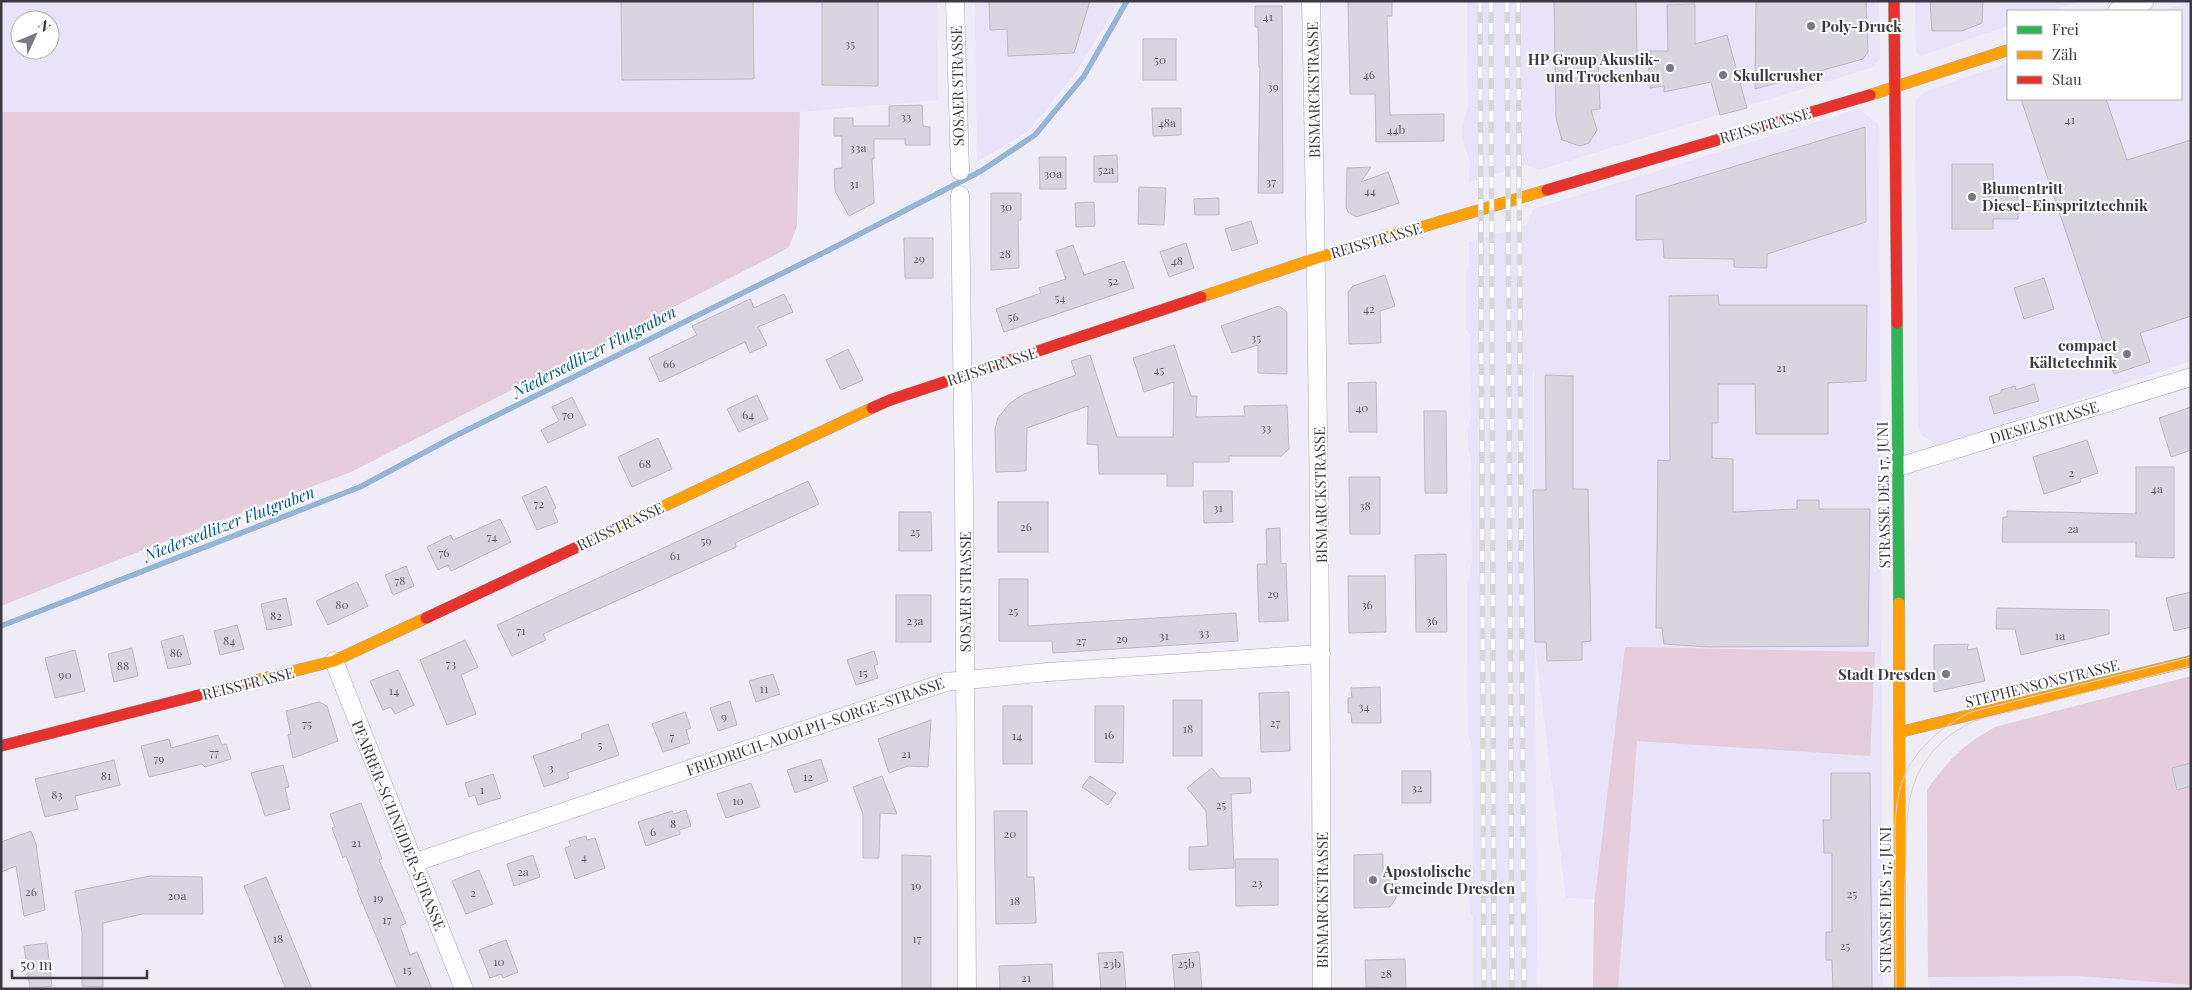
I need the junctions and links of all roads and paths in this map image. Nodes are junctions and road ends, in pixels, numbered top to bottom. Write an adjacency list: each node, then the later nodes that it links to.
1 (955, 1): 8 (street, SOSAER STRASSE)
2 (1311, 1): 10 (street, BISMARCKSTRASSE)
3 (1894, 1): 7 (street, STRASSE DES 17. JUNI)
4 (2146, 1): 5 (street)
5 (2120, 10)
6 (2007, 50): 7 (street, REISSTRASSE)
7 (1894, 88): 10 (street, REISSTRASSE); 13 (street, STRASSE DES 17. JUNI)
8 (960, 172)
9 (960, 195): 11 (street, SOSAER STRASSE)
10 (1317, 258): 11 (street, REISSTRASSE); 14 (street, BISMARCKSTRASSE)
11 (962, 375): 15 (street, REISSTRASSE); 17 (street, SOSAER STRASSE)
12 (2191, 377): 13 (street, DIESELSTRASSE)
13 (1898, 467): 18 (street, STRASSE DES 17. JUNI)
14 (1321, 654): 17 (street, FRIEDRICH-ADOLPH-SORGE-STRASSE); 23 (street, BISMARCKSTRASSE)
15 (334, 661): 19 (street, REISSTRASSE); 20 (street, PFARRER-SCHNEIDER-STRASSE)
16 (2191, 661): 18 (street, STEPHENSONSTRASSE)
17 (966, 679): 20 (street, FRIEDRICH-ADOLPH-SORGE-STRASSE); 22 (street, SOSAER STRASSE)
18 (1900, 732): 24 (street, STRASSE DES 17. JUNI)
19 (1, 746)
20 (413, 863): 21 (street, PFARRER-SCHNEIDER-STRASSE)
21 (464, 989)
22 (967, 989)
23 (1322, 989)
24 (1900, 989)

